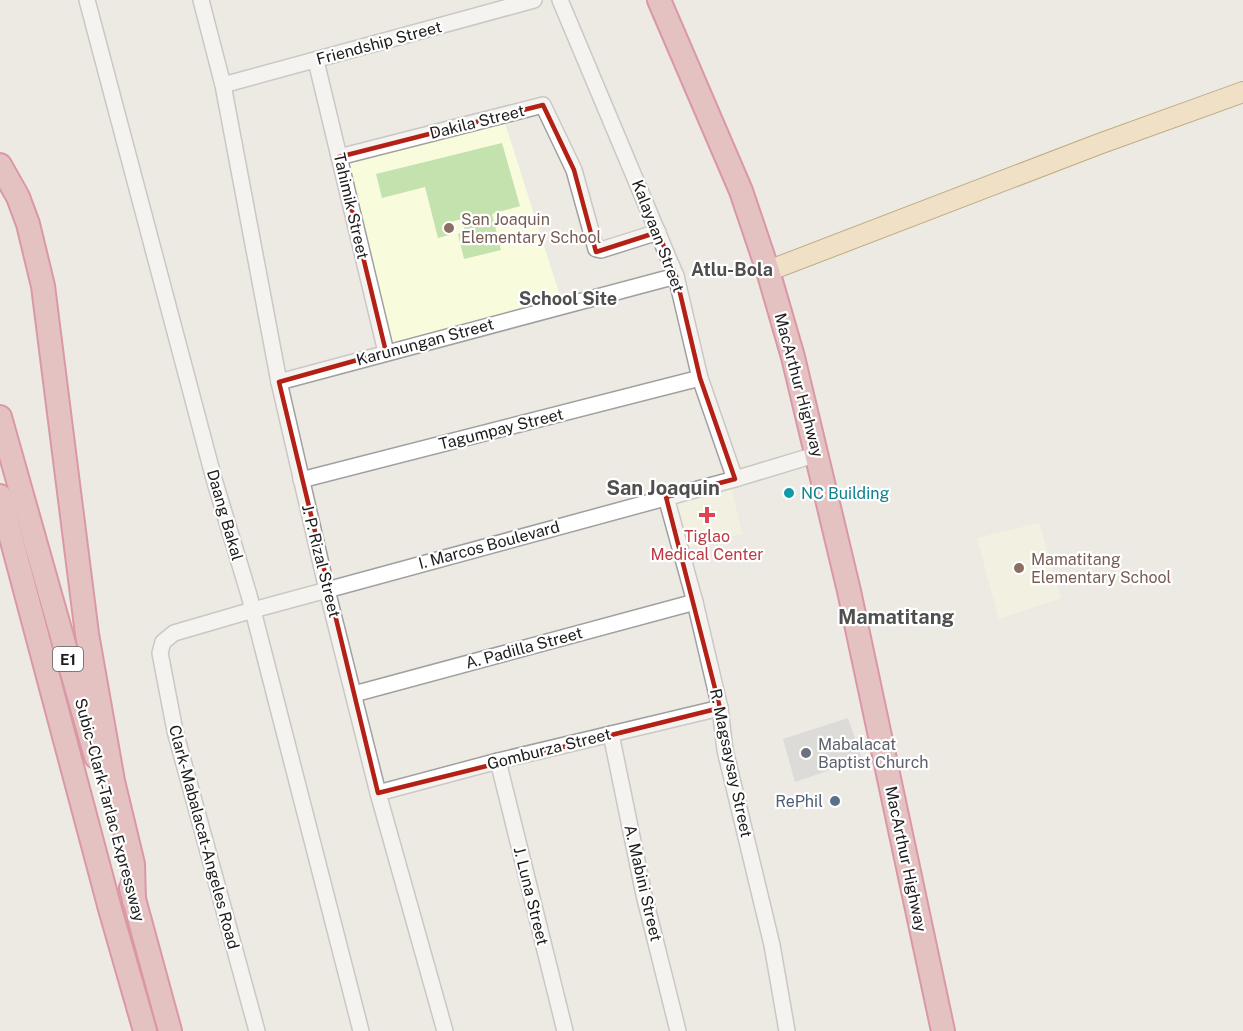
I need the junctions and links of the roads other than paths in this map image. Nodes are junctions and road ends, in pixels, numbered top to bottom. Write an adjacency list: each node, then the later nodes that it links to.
1 (87, 0): 27 (street, Daang Bakal)
2 (201, 0): 7 (street)
3 (534, 0): 6 (street, Friendship Street)
4 (560, 0): 11 (street, Kalayaan Street)
5 (659, 0): 12 (highway, MacArthur Highway)
6 (316, 61): 7 (street, Friendship Street); 9 (street, Tahimik Street)
7 (223, 85): 16 (street, J. P. Rizal Street)
8 (1243, 92): 12 (main road)
9 (339, 157): 11 (street, Dakila Street); 14 (street, Tahimik Street)
10 (0, 165): 34 (highway)
11 (658, 232): 13 (street, Kalayaan Street)
12 (768, 271): 18 (highway, MacArthur Highway)
13 (676, 276): 14 (street, Karunungan Street); 15 (street, Kalayaan Street)
14 (386, 352): 16 (street, Karunungan Street)
15 (700, 378): 19 (street, Kalayaan Street); 20 (street, Tagumpay Street)
16 (279, 382): 20 (street, J. P. Rizal Street)
17 (0, 417): 34 (highway, Subic-Clark-Tarlac Expressway / E1)
18 (818, 454): 19 (street, I. Marcos Boulevard); 43 (highway, MacArthur Highway)
19 (735, 479): 22 (street, I. Marcos Boulevard)
20 (301, 480): 25 (street, J. P. Rizal Street)
21 (0, 496): 24 (highway, Subic-Clark-Tarlac Expressway / E1)
22 (666, 497): 25 (street, I. Marcos Boulevard); 26 (street, R. Magsaysay Street)
23 (0, 542): 24 (highway)
24 (20, 569): 35 (highway, Subic-Clark-Tarlac Expressway / E1)
25 (327, 590): 27 (street, I. Marcos Boulevard); 29 (street, J. P. Rizal Street)
26 (694, 602): 29 (street, A. Padilla Street); 30 (street, R. Magsaysay Street)
27 (253, 610): 28 (street, I. Marcos Boulevard); 38 (street, Daang Bakal)
28 (163, 642): 37 (street, Clark-Mabalacat-Angeles Road)
29 (354, 693): 33 (street, J. P. Rizal Street)
30 (720, 708): 31 (street, Gomburza Street); 42 (street, R. Magsaysay Street)
31 (611, 734): 32 (street, Gomburza Street); 41 (street, A. Mabini Street)
32 (498, 761): 33 (street, Gomburza Street); 40 (street, J. Luna Street)
33 (378, 793): 39 (street, J. P. Rizal Street)
34 (134, 901): 36 (highway, Subic-Clark-Tarlac Expressway / E1)
35 (145, 1031)
36 (170, 1031)
37 (257, 1031)
38 (360, 1031)
39 (445, 1031)
40 (565, 1031)
41 (678, 1031)
42 (787, 1031)
43 (943, 1031)

